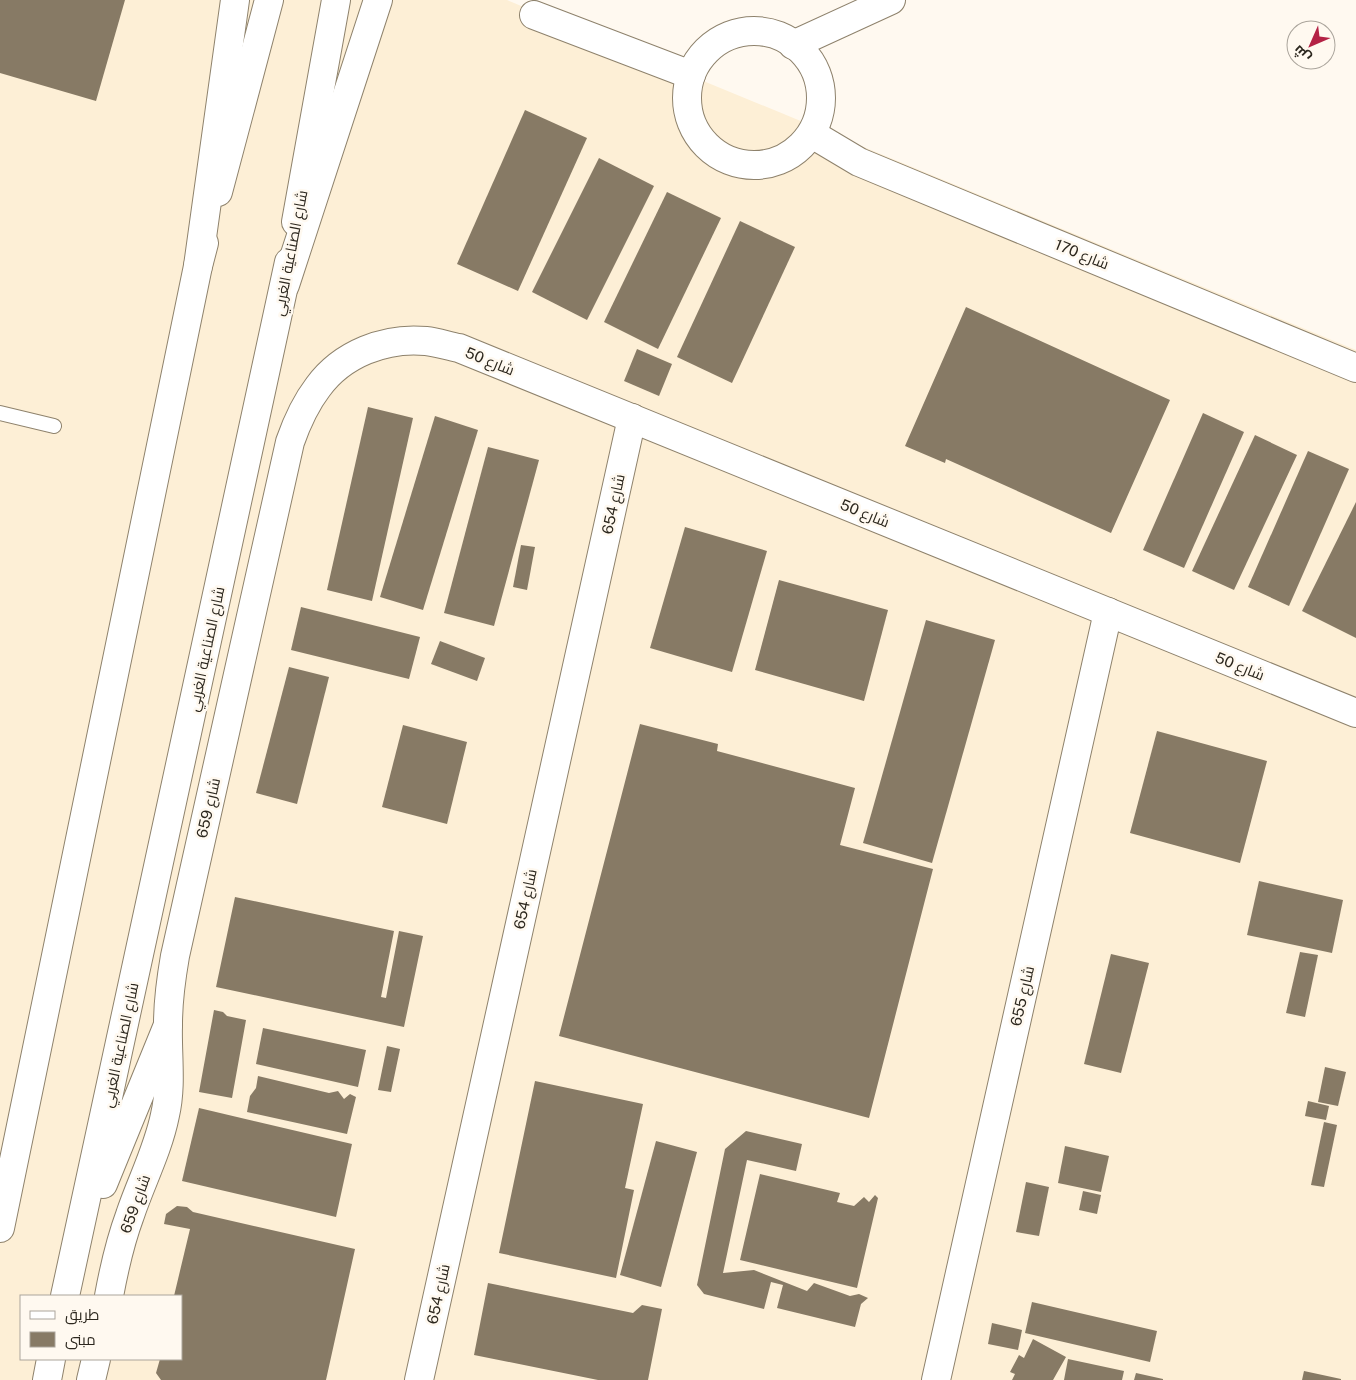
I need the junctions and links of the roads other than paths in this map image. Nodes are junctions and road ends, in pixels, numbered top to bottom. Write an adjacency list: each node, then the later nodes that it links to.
1 (235, 0): 10 (main road)
2 (269, 0): 10 (main road)
3 (336, 0): 11 (main road, شارع الصناعية الغربي)
4 (378, 0): 11 (main road)
5 (891, 0): 7 (main road)
6 (534, 15): 8 (main road)
7 (793, 44): 8 (main road); 9 (main road)
8 (691, 75): 9 (main road)
9 (812, 134): 13 (main road, شارع 170)
10 (198, 266): 20 (main road)
11 (285, 285): 22 (main road, شارع الصناعية الغربي)
12 (368, 348): 15 (main road, شارع 50); 19 (main road, شارع 659)
13 (1356, 368)
14 (0, 413): 16 (lane)
15 (632, 418): 17 (main road, شارع 50); 29 (main road, شارع 654)
16 (54, 426)
17 (1108, 612): 18 (main road, شارع 50); 30 (main road, شارع 655)
18 (1356, 713)
19 (168, 1025): 22 (main road); 24 (main road, شارع 659)
20 (7, 1165): 21 (main road)
21 (0, 1228)
22 (73, 1260): 23 (main road, شارع الصناعية الغربي)
23 (65, 1295)
24 (108, 1295)
25 (51, 1360): 27 (main road)
26 (96, 1360): 28 (main road)
27 (46, 1380)
28 (91, 1380)
29 (419, 1380)
30 (936, 1380)

